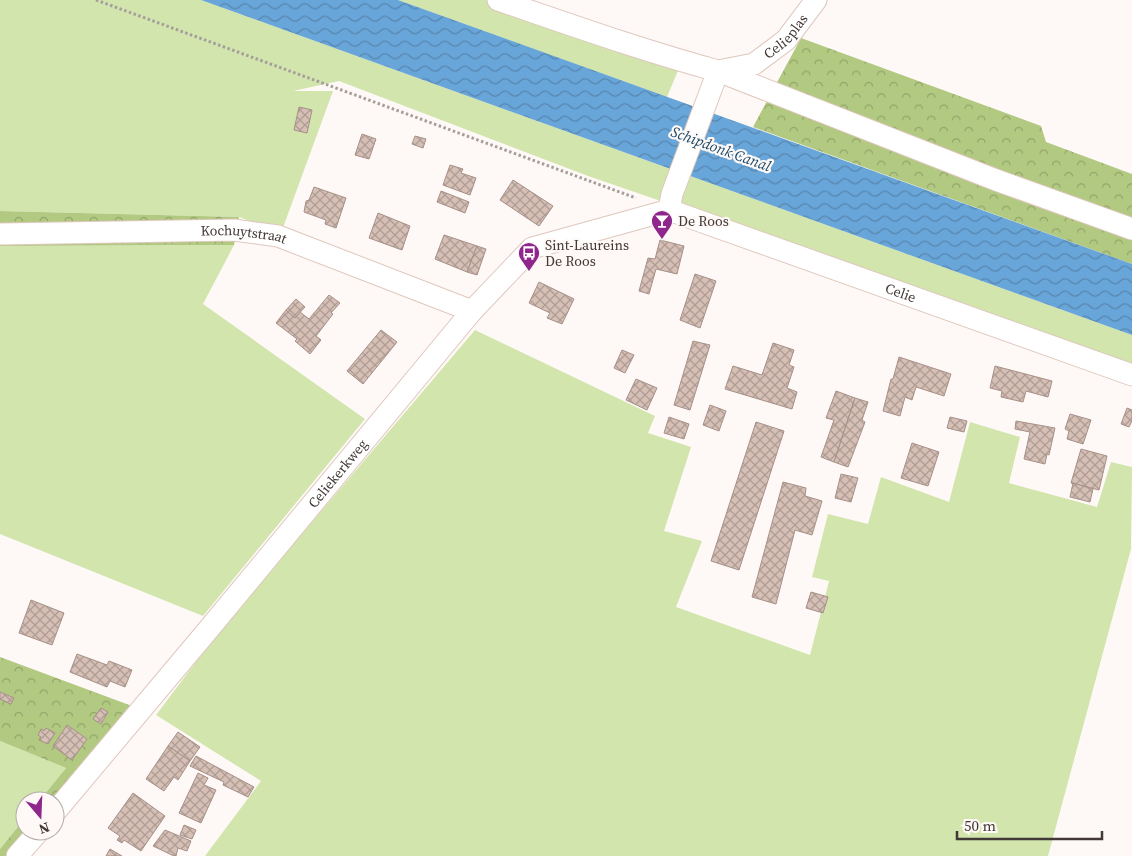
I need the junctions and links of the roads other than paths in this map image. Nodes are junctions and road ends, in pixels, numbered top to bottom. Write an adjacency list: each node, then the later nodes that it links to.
1 (498, 0): 3 (street)
2 (816, 0): 3 (street, Celieplas)
3 (715, 79): 4 (street); 5 (street)
4 (671, 202): 7 (street, Celiekerkweg); 8 (street, Celie)
5 (1132, 229)
6 (0, 234): 7 (street, Kochuytstraat)
7 (472, 311): 9 (street, Celiekerkweg)
8 (1132, 375)
9 (65, 800)
10 (31, 841): 11 (street)
11 (18, 856)

